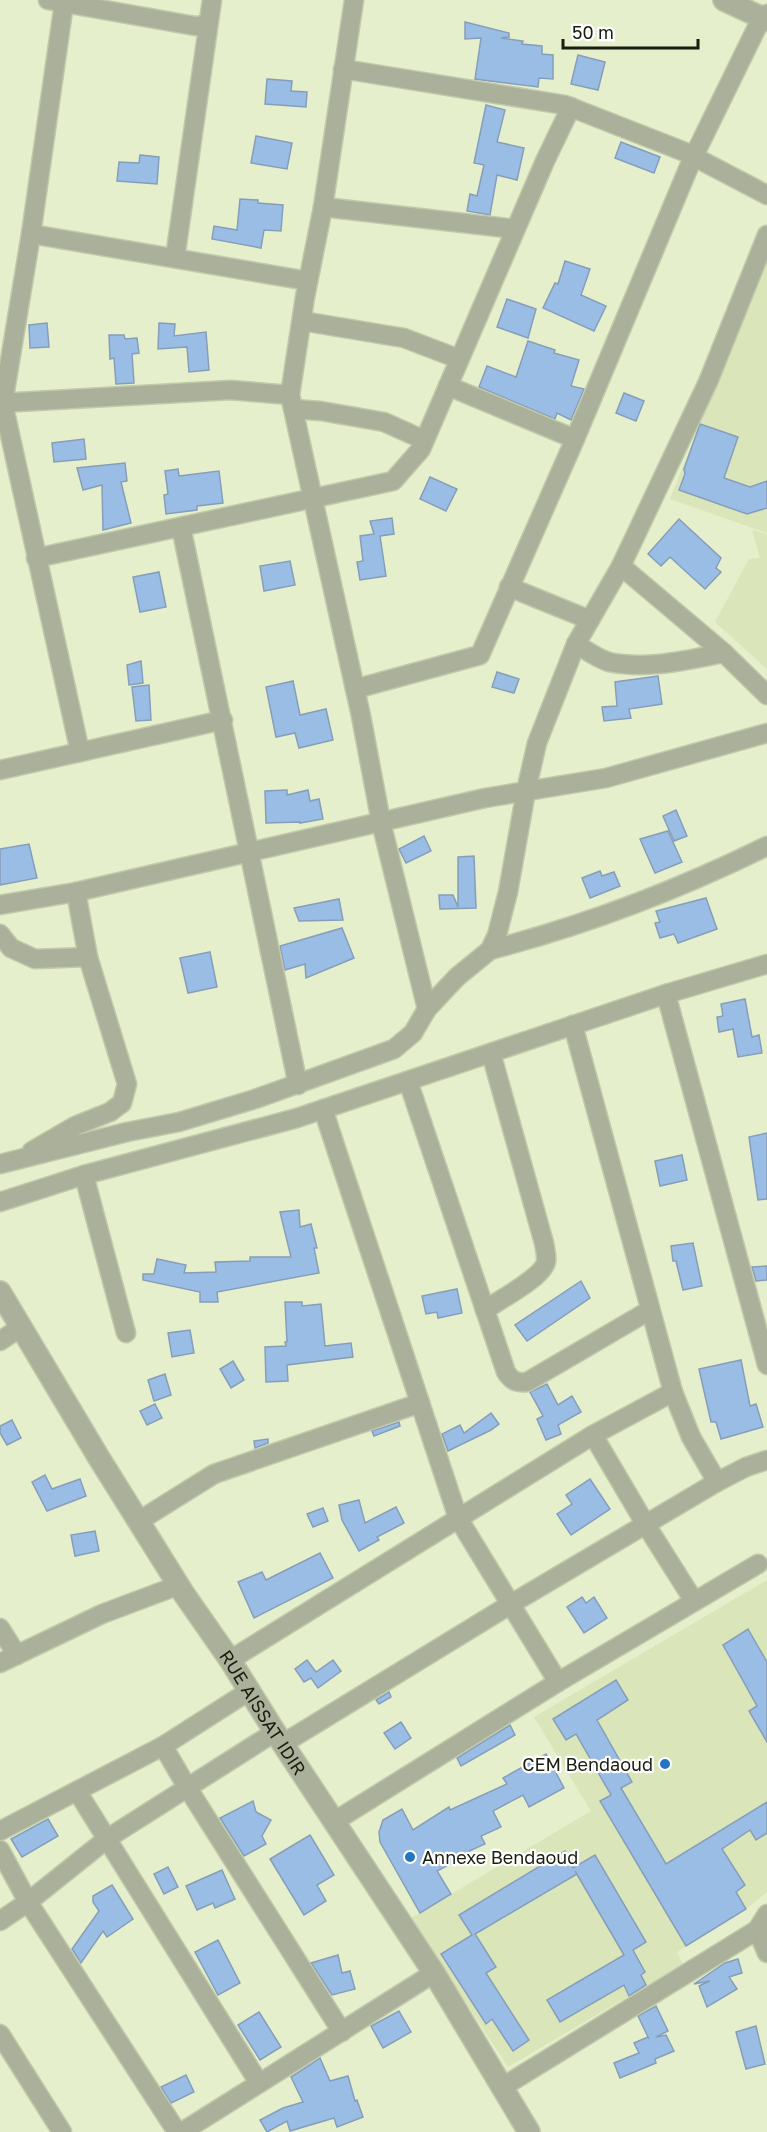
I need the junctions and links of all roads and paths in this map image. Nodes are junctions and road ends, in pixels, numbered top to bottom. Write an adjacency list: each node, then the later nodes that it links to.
1 (212, 0): 6 (street)
2 (354, 0): 7 (street)
3 (724, 0): 5 (street)
4 (56, 2): 6 (street); 13 (street)
5 (765, 18): 9 (street)
6 (208, 25): 15 (street)
7 (344, 69): 8 (street); 11 (street)
8 (571, 107): 9 (street); 12 (street)
9 (694, 156): 10 (street); 22 (street)
10 (767, 195)
11 (323, 207): 12 (street); 16 (street)
12 (515, 229): 18 (street)
13 (31, 234): 15 (street); 21 (street)
14 (767, 235): 27 (street)
15 (175, 258): 16 (street)
16 (308, 281): 17 (street)
17 (302, 321): 18 (street); 20 (street)
18 (459, 359): 19 (street)
19 (448, 386): 22 (street); 23 (street)
20 (292, 402): 21 (street); 23 (street); 24 (street)
21 (2, 403): 26 (street)
22 (575, 439): 28 (street)
23 (424, 440): 24 (street)
24 (312, 499): 25 (street); 32 (street)
25 (181, 527): 26 (street); 34 (street)
26 (36, 558): 36 (street)
27 (621, 566): 29 (street); 31 (street)
28 (509, 587): 29 (street); 32 (street)
29 (590, 620): 30 (street)
30 (576, 644): 31 (street); 38 (street)
31 (724, 653): 33 (street)
32 (355, 689): 39 (street)
33 (767, 695)
34 (223, 720): 36 (street); 41 (street)
35 (767, 733): 38 (street)
36 (80, 752): 37 (street)
37 (0, 770)
38 (526, 791): 39 (street); 45 (street)
39 (381, 822): 41 (street); 49 (street)
40 (767, 846): 45 (street)
41 (249, 853): 42 (street); 53 (street)
42 (76, 892): 43 (street); 46 (street)
43 (0, 905)
44 (0, 934): 46 (street)
45 (490, 950): 49 (street)
46 (88, 957): 55 (street)
47 (767, 964): 48 (street)
48 (666, 994): 50 (street); 65 (street)
49 (427, 1009): 53 (street)
50 (573, 1026): 51 (street); 61 (street)
51 (491, 1053): 52 (street); 60 (street)
52 (408, 1081): 54 (street); 60 (street)
53 (298, 1085): 55 (street)
54 (323, 1109): 57 (street); 67 (street)
55 (21, 1158): 56 (street)
56 (0, 1164)
57 (84, 1175): 58 (street); 63 (street)
58 (0, 1202)
59 (0, 1292): 62 (street, RUE AISSAT IDIR)
60 (485, 1310): 61 (street)
61 (650, 1310): 66 (street)
62 (21, 1327): 64 (street); 72 (street, RUE AISSAT IDIR)
63 (126, 1333)
64 (0, 1341)
65 (767, 1365)
66 (673, 1392): 68 (street); 70 (street)
67 (420, 1403): 71 (street); 72 (street)
68 (593, 1435): 71 (street); 73 (street)
69 (767, 1460): 70 (street)
70 (717, 1482): 73 (street)
71 (458, 1518): 77 (street); 80 (street)
72 (139, 1521): 75 (street, RUE AISSAT IDIR)
73 (646, 1525): 76 (street); 77 (street)
74 (758, 1564): 76 (street)
75 (179, 1585): 79 (street); 80 (street, RUE AISSAT IDIR)
76 (694, 1601): 82 (street)
77 (511, 1604): 82 (street); 84 (street)
78 (0, 1628): 79 (street)
79 (17, 1655): 81 (street)
80 (230, 1660): 83 (street, RUE AISSAT IDIR)
81 (0, 1663)
82 (558, 1682): 88 (street)
83 (249, 1691): 84 (street, RUE AISSAT IDIR); 85 (street)
84 (279, 1738): 86 (street); 88 (street, RUE AISSAT IDIR)
85 (163, 1746): 86 (street); 87 (street)
86 (187, 1787): 90 (street); 98 (street)
87 (77, 1791): 89 (street); 90 (street)
88 (335, 1821): 97 (street, RUE AISSAT IDIR)
89 (0, 1831)
90 (108, 1838): 92 (street); 100 (street)
91 (0, 1850): 92 (street)
92 (28, 1902): 94 (street); 103 (street)
93 (767, 1914): 95 (street)
94 (0, 1921)
95 (760, 1933): 96 (street); 101 (street)
96 (767, 1953)
97 (435, 1973): 98 (street); 101 (street, RUE AISSAT IDIR)
98 (342, 2032): 100 (street)
99 (0, 2034): 102 (street)
100 (259, 2083): 104 (street)
101 (501, 2088): 105 (street, RUE AISSAT IDIR)
102 (62, 2132)
103 (177, 2132)
104 (182, 2132)
105 (529, 2132)

